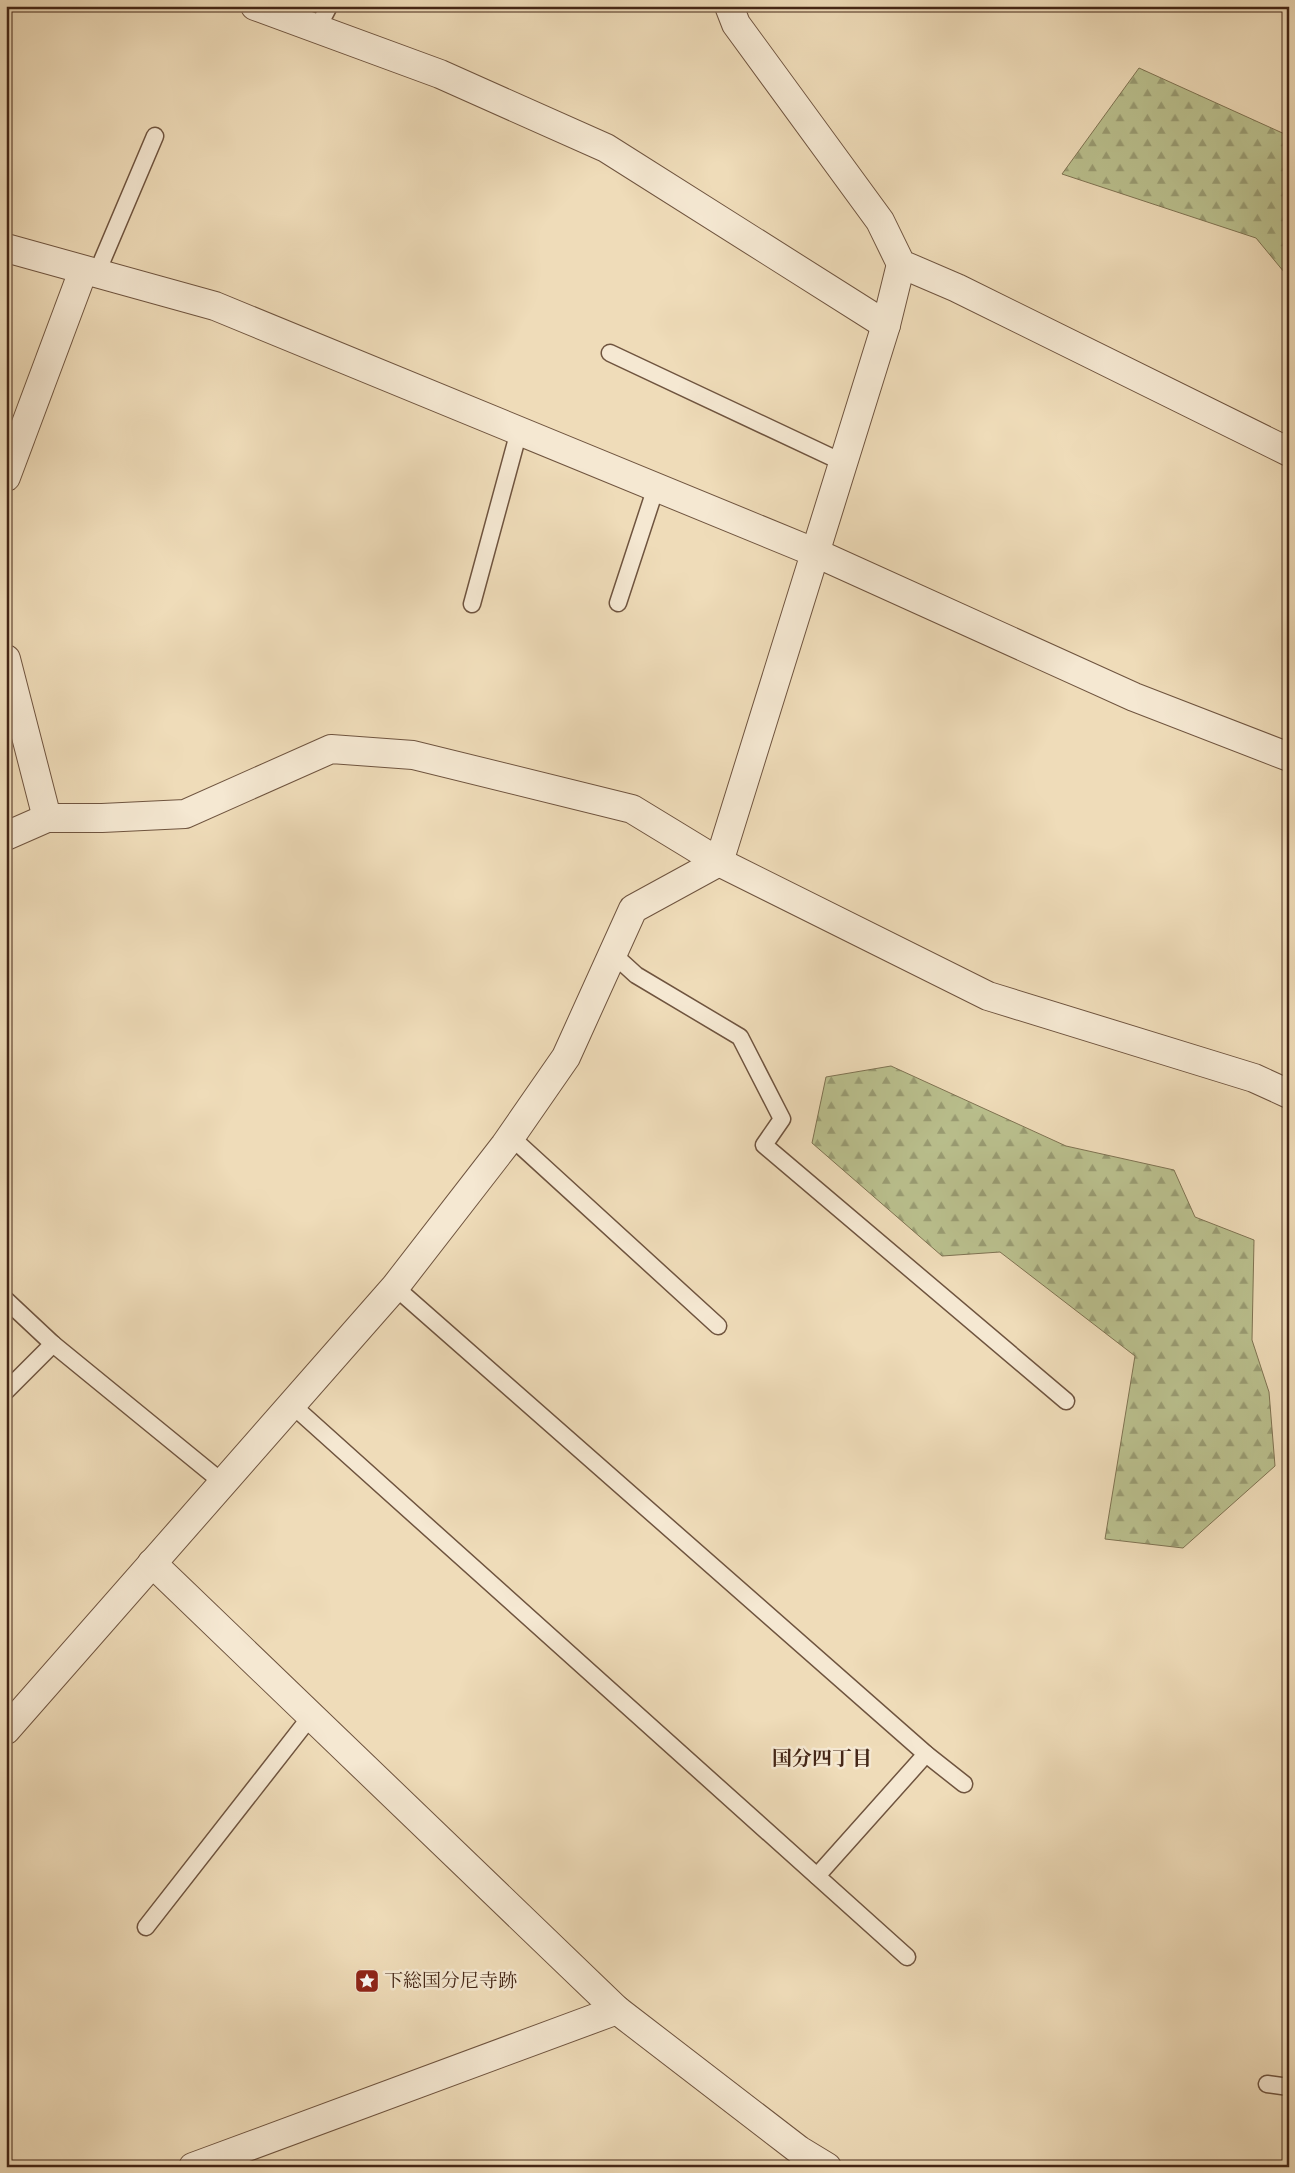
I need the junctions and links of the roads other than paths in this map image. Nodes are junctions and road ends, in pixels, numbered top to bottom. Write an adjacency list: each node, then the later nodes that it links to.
1 (255, 6): 3 (street)
2 (729, 6): 6 (street)
3 (323, 18): 8 (street)
4 (155, 136): 7 (lane)
5 (6, 248): 7 (street)
6 (901, 264): 8 (street); 11 (street)
7 (90, 273): 10 (street); 13 (street)
8 (886, 325): 12 (street)
9 (610, 354): 12 (lane)
10 (519, 431): 14 (street); 17 (lane)
11 (1289, 452)
12 (844, 463): 15 (street)
13 (6, 477)
14 (656, 487): 15 (street); 16 (lane)
15 (816, 553): 19 (street); 22 (street)
16 (618, 603)
17 (472, 604)
18 (6, 659): 20 (street)
19 (1289, 757)
20 (47, 818): 21 (street); 22 (street)
21 (6, 836)
22 (719, 862): 23 (street); 24 (street)
23 (612, 954): 25 (street); 31 (lane)
24 (1289, 1094)
25 (511, 1137): 26 (street); 28 (lane)
26 (395, 1287): 32 (street); 37 (lane)
27 (6, 1300): 29 (lane)
28 (718, 1326)
29 (53, 1344): 30 (lane); 33 (lane)
30 (6, 1391)
31 (1066, 1401)
32 (291, 1404): 33 (street); 39 (lane)
33 (222, 1482): 34 (street)
34 (152, 1564): 35 (street); 36 (street)
35 (311, 1716): 40 (lane); 42 (street)
36 (9, 1721)
37 (926, 1754): 38 (lane); 39 (lane)
38 (964, 1784)
39 (817, 1876): 41 (lane)
40 (146, 1927)
41 (907, 1956)
42 (617, 2010): 45 (street); 46 (street)
43 (1268, 2084): 44 (lane)
44 (1289, 2087)
45 (193, 2167)
46 (827, 2167)

